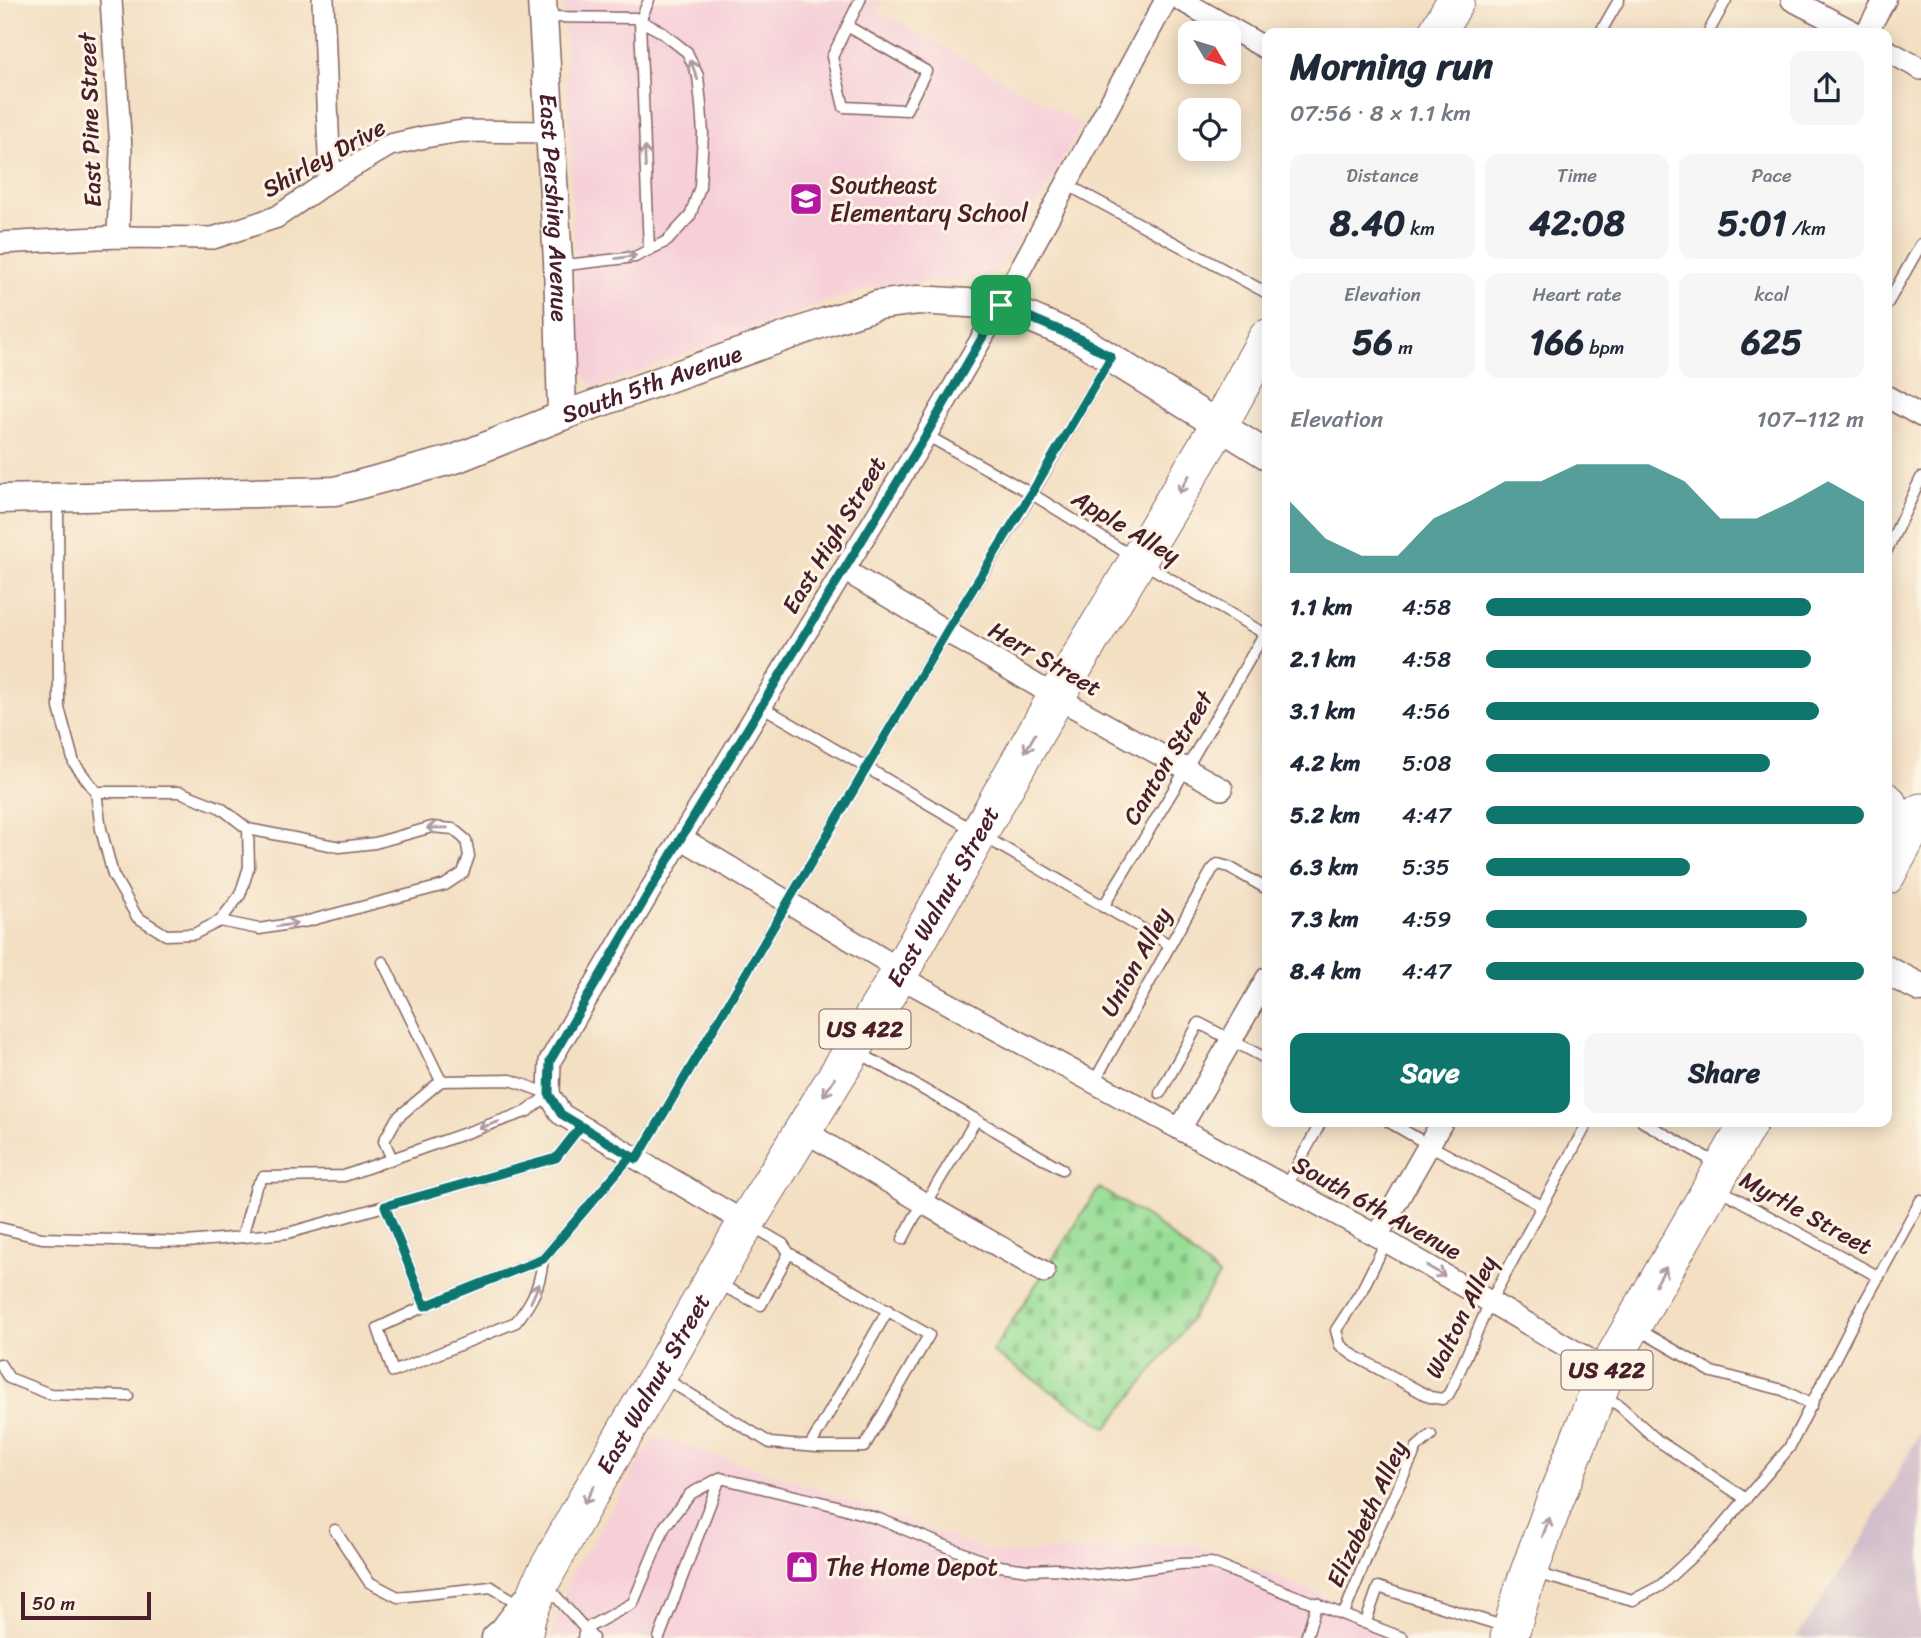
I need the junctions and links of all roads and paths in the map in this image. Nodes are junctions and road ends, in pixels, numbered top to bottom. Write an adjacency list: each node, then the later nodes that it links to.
1 (111, 0): 26 (street, East Pine Street)
2 (323, 0): 24 (street)
3 (649, 0): 13 (lane)
4 (860, 0): 14 (lane)
5 (1166, 0): 25 (street, East High Street)
6 (1181, 0): 20 (street)
7 (1456, 0): 15 (highway)
8 (1619, 0): 16 (lane)
9 (1726, 0): 17 (lane)
10 (1792, 0): 18 (street)
11 (1885, 0): 19 (street)
12 (543, 8): 13 (lane); 23 (main road, East Pershing Avenue)
13 (640, 21): 29 (lane, one-way to 13); 29 (lane, one-way to 13)
14 (847, 26): 14 (lane)
15 (1440, 28)
16 (1603, 28)
17 (1711, 28)
18 (1846, 28)
19 (1869, 28)
20 (1262, 46)
21 (1892, 53): 22 (street)
22 (1921, 69)
23 (550, 132): 24 (street, Shirley Drive); 30 (main road, East Pershing Avenue)
24 (330, 180): 26 (street, Shirley Drive)
25 (1066, 184): 31 (lane); 33 (street, East High Street)
26 (118, 237): 27 (street, Shirley Drive)
27 (0, 243)
28 (1921, 244): 32 (lane)
29 (649, 250): 30 (lane, one-way to 29)
30 (558, 266): 37 (main road, East Pershing Avenue)
31 (1262, 290)
32 (1892, 295)
33 (1001, 305): 35 (main road, South 5th Avenue); 37 (main road, South 5th Avenue); 40 (street, East High Street)
34 (1262, 347): 39 (highway, East Walnut Street / US 422)
35 (1111, 357): 39 (main road, South 5th Avenue); 43 (lane)
36 (1892, 399): 38 (street)
37 (562, 416): 45 (main road, South 5th Avenue)
38 (1921, 416)
39 (1219, 425): 41 (main road, South 5th Avenue); 47 (highway, East Walnut Street / US 422, one-way to 47)
40 (926, 435): 43 (lane, Apple Alley); 48 (street, East High Street)
41 (1262, 452)
42 (1921, 478): 46 (lane)
43 (1031, 494): 47 (lane, Apple Alley); 49 (lane)
44 (0, 499): 45 (main road, South 5th Avenue)
45 (58, 499): 57 (lane)
46 (1892, 538)
47 (1138, 560): 50 (lane, Apple Alley); 52 (highway, East Walnut Street / US 422)
48 (844, 570): 49 (street, Herr Street); 53 (street, East High Street)
49 (947, 631): 52 (street, Herr Street); 54 (lane)
50 (1262, 631)
51 (1262, 640): 55 (lane, Canton Street)
52 (1056, 697): 55 (street, Herr Street); 62 (highway, East Walnut Street / US 422, one-way to 62)
53 (761, 706): 54 (lane); 63 (street, East High Street)
54 (867, 768): 62 (lane); 67 (lane)
55 (1186, 769): 56 (street, Herr Street); 68 (lane, Canton Street)
56 (1222, 789)
57 (96, 792): 61 (lane); 69 (lane)
58 (1892, 798): 60 (main road)
59 (1892, 809): 64 (highway)
60 (1920, 815): 65 (highway)
61 (248, 829): 69 (lane); 69 (lane, one-way to 61)
62 (979, 833): 68 (lane); 72 (highway, East Walnut Street / US 422)
63 (681, 838): 67 (street, South 6th Avenue); 82 (street, East High Street)
64 (1892, 840)
65 (1892, 865)
66 (1262, 886): 70 (lane, Union Alley)
67 (788, 902): 72 (street, South 6th Avenue); 94 (lane)
68 (1103, 907): 70 (lane)
69 (220, 921)
70 (1170, 945): 80 (lane, Union Alley)
71 (383, 962): 79 (lane)
72 (899, 973): 77 (highway, East Walnut Street / US 422); 80 (street, South 6th Avenue)
73 (1892, 973): 75 (main road)
74 (1262, 987): 76 (street)
75 (1921, 988)
76 (1231, 1041): 78 (lane); 81 (lane); 92 (street)
77 (852, 1049): 83 (lane); 91 (highway, East Walnut Street / US 422, one-way to 91)
78 (1262, 1056)
79 (441, 1081): 82 (lane); 95 (lane)
80 (1094, 1082): 92 (street, South 6th Avenue)
81 (1160, 1093)
82 (549, 1094): 84 (street); 95 (lane, one-way to 95)
83 (976, 1120): 96 (lane); 100 (lane)
84 (581, 1126): 94 (street); 101 (lane)
85 (1318, 1127): 98 (lane)
86 (1398, 1127): 93 (lane)
87 (1439, 1127): 93 (street)
88 (1585, 1127): 102 (lane, Walton Alley)
89 (1650, 1127): 97 (lane, Myrtle Street)
90 (1746, 1127): 97 (highway, US 422)
91 (803, 1129): 100 (street); 103 (highway, East Walnut Street / US 422)
92 (1181, 1129): 98 (street, South 6th Avenue)
93 (1429, 1145): 102 (lane); 107 (street)
94 (634, 1157): 103 (street); 109 (lane)
95 (392, 1158): 105 (lane)
96 (1062, 1169)
97 (1718, 1176): 111 (lane, Myrtle Street); 116 (highway, US 422, one-way to 97)
98 (1286, 1186): 107 (street, South 6th Avenue)
99 (1921, 1200): 111 (lane)
100 (925, 1204): 106 (lane); 110 (street)
101 (385, 1206): 105 (lane); 114 (lane)
102 (1542, 1206): 113 (lane, Walton Alley)
103 (746, 1223): 108 (lane); 112 (highway, East Walnut Street / US 422)
104 (0, 1228): 105 (lane)
105 (242, 1237)
106 (904, 1239)
107 (1381, 1239): 113 (street, South 6th Avenue, one-way to 113); 113 (lane, Walton Alley)
108 (789, 1254): 112 (lane); 115 (lane)
109 (543, 1259): 114 (lane); 114 (lane, one-way to 109)
110 (1044, 1272)
111 (1879, 1276): 121 (lane)
112 (712, 1282): 118 (highway, East Walnut Street / US 422)
113 (1490, 1302): 119 (street, South 6th Avenue)
114 (425, 1306)
115 (888, 1310): 123 (lane); 123 (lane)
116 (1633, 1326): 119 (highway, US 422); 121 (lane)
117 (0, 1364): 120 (lane)
118 (659, 1375): 123 (lane); 129 (highway, East Walnut Street / US 422, one-way to 129)
119 (1603, 1380): 125 (lane); 127 (highway, US 422, one-way to 119)
120 (128, 1396)
121 (1812, 1405): 125 (lane)
122 (1431, 1435): 130 (lane, Elizabeth Alley)
123 (810, 1447)
124 (720, 1478): 128 (lane); 133 (lane); 135 (lane)
125 (1746, 1499): 127 (lane)
126 (335, 1530): 129 (lane)
127 (1530, 1572): 132 (highway, US 422)
128 (1317, 1603): 130 (lane); 136 (lane)
129 (529, 1608): 133 (lane); 134 (main road)
130 (1344, 1614): 131 (lane)
131 (1366, 1622): 132 (lane); 137 (lane)
132 (1510, 1634)
133 (587, 1635)
134 (496, 1638)
135 (659, 1638)
136 (1306, 1638)
137 (1403, 1638)

